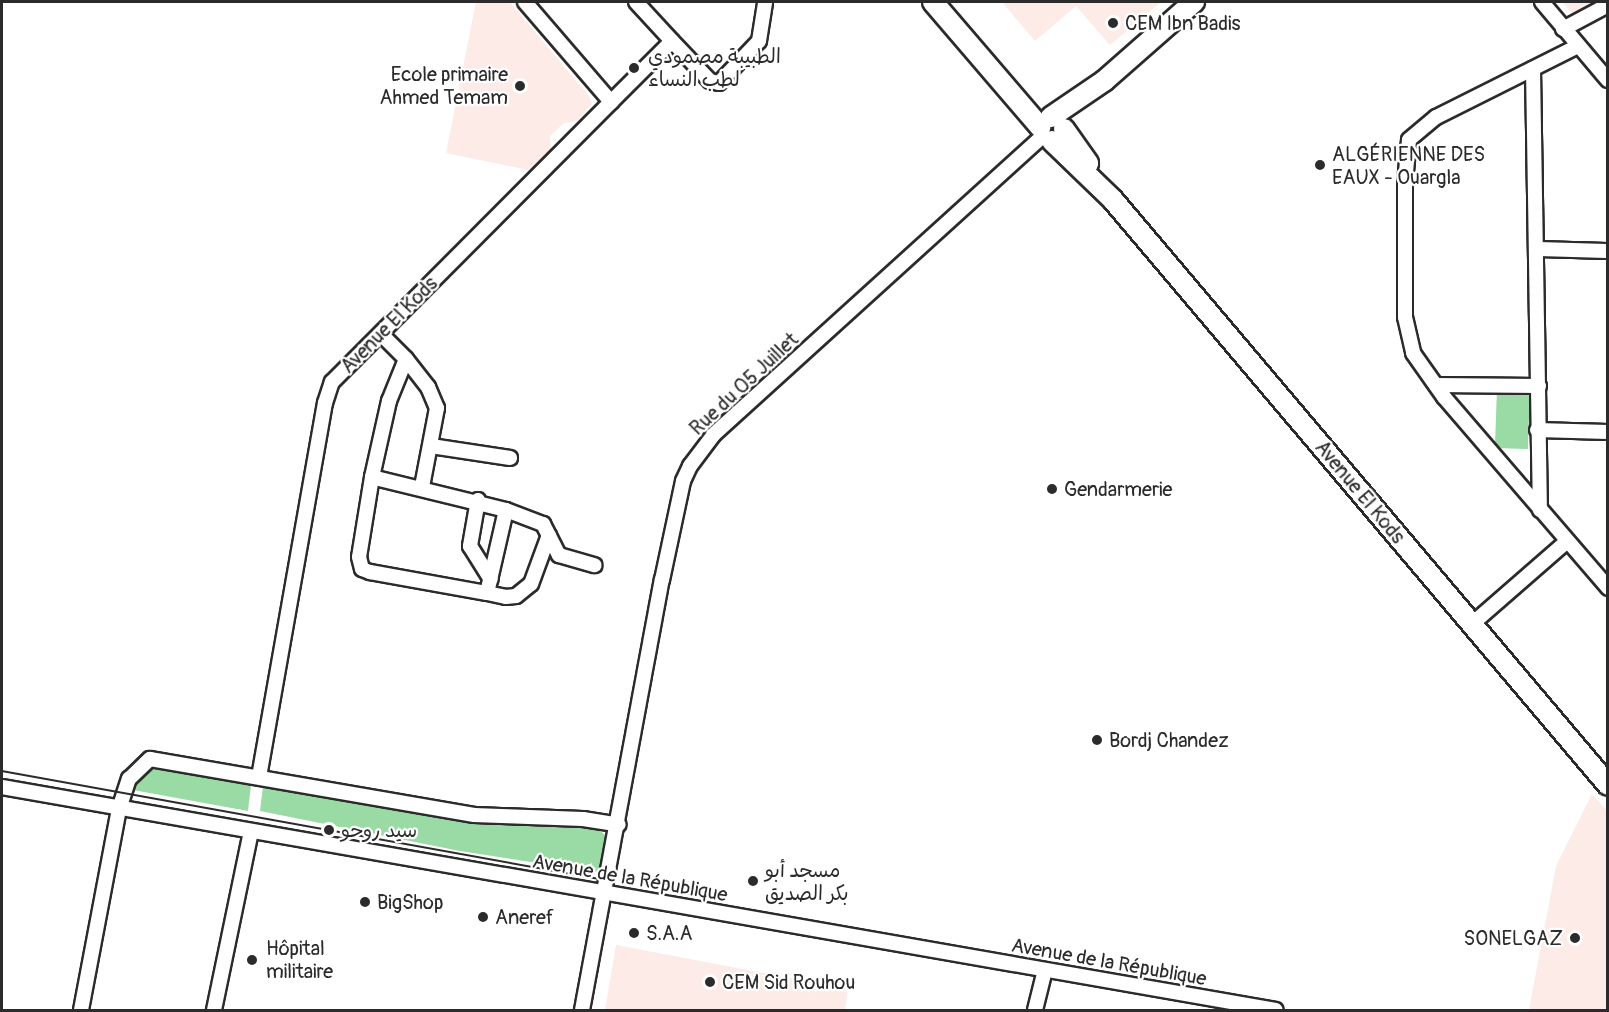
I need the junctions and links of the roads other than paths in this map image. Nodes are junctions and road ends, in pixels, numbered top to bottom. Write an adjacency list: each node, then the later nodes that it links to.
1 (525, 2): 14 (street)
2 (636, 2): 10 (street)
3 (765, 2): 10 (street)
4 (933, 2): 15 (main road, Avenue El Kods)
5 (949, 2): 15 (main road, Avenue El Kods)
6 (1194, 2): 15 (main road)
7 (1542, 2): 9 (street)
8 (1608, 5): 9 (street)
9 (1563, 28): 11 (street)
10 (672, 41): 14 (street, Avenue El Kods)
11 (1578, 46): 12 (street); 13 (street)
12 (1533, 69): 16 (street); 20 (street)
13 (1608, 80)
14 (611, 102): 18 (street, Avenue El Kods)
15 (1052, 128): 37 (main road, Avenue El Kods); 42 (street, Rue du 05 Juillet)
16 (1537, 249): 17 (street); 21 (street)
17 (1608, 251)
18 (381, 334): 19 (street); 38 (street, Avenue El Kods)
19 (406, 358): 24 (street); 26 (street)
20 (1436, 385): 21 (street); 30 (street)
21 (1539, 386): 22 (street)
22 (1537, 430): 23 (street); 30 (street)
23 (1608, 432)
24 (431, 446): 25 (street); 27 (street)
25 (510, 458)
26 (372, 477): 27 (street); 36 (street)
27 (422, 487): 28 (street)
28 (478, 500): 29 (street); 34 (street)
29 (506, 510): 31 (street); 34 (street)
30 (1540, 510): 32 (street)
31 (549, 535): 33 (street); 36 (street)
32 (1567, 541): 35 (street); 37 (street)
33 (595, 565)
34 (491, 579): 36 (street)
35 (1608, 588)
36 (488, 593)
37 (1472, 624): 39 (main road, Avenue El Kods)
38 (259, 777): 41 (street); 42 (street)
39 (1608, 785)
40 (2, 787): 41 (street, Avenue de la République)
41 (119, 809): 43 (street, Avenue de la République); 46 (street)
42 (619, 825): 44 (street, Rue du 05 Juillet)
43 (251, 832): 44 (street, Avenue de la République); 47 (street)
44 (605, 894): 45 (street, Avenue de la République); 48 (street, Rue du 05 Juillet)
45 (1045, 970): 49 (street); 50 (street, Avenue de la République)
46 (81, 1011)
47 (214, 1011)
48 (582, 1011)
49 (1035, 1011)
50 (1276, 1011)

